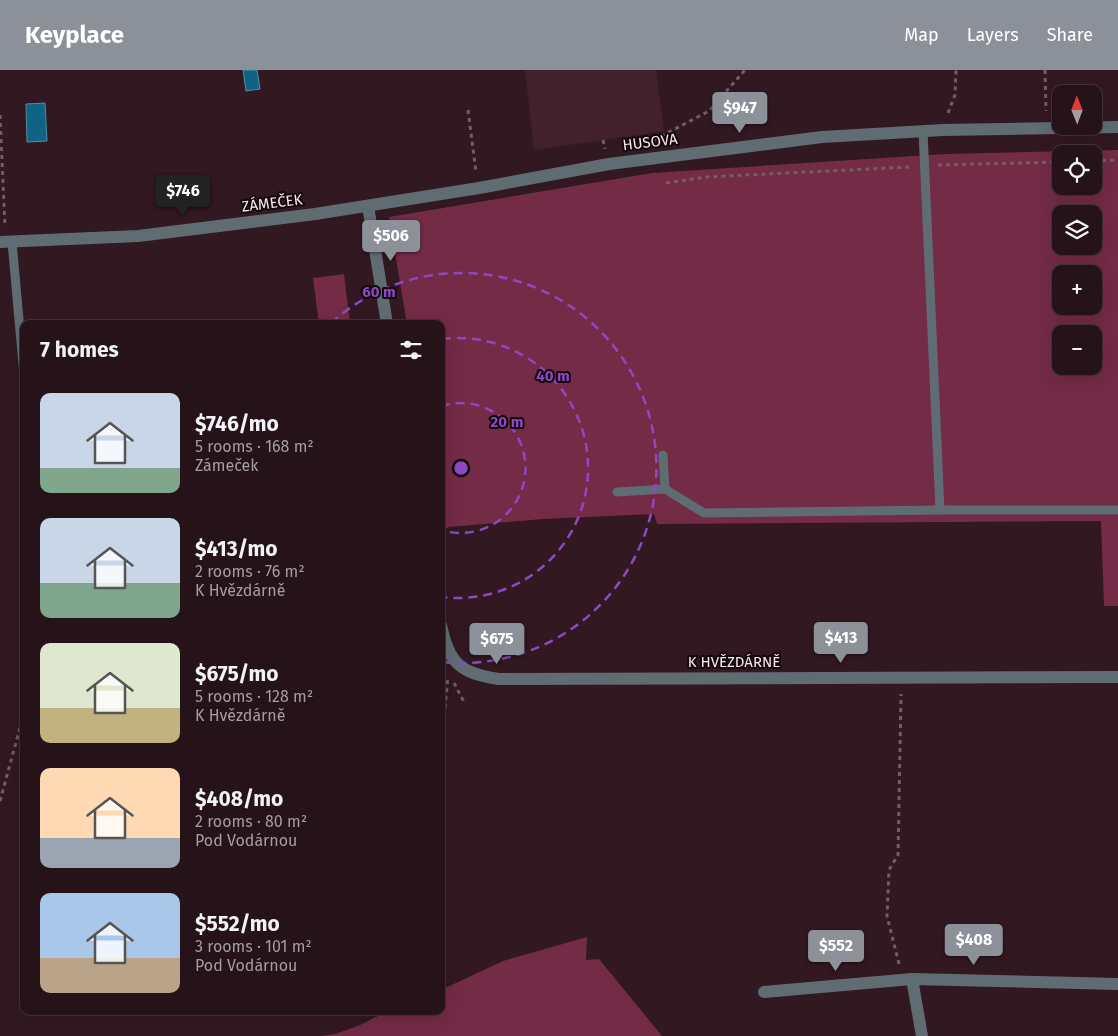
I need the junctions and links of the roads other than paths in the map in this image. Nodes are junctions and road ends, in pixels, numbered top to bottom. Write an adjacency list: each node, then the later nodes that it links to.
1 (1118, 127): 2 (street, HUSOVA)
2 (923, 131): 3 (street, HUSOVA); 10 (lane)
3 (368, 206): 4 (street, ZÁMEČEK); 5 (street)
4 (6, 242): 6 (lane)
5 (386, 320)
6 (20, 345)
7 (663, 455): 8 (lane)
8 (665, 489): 9 (lane); 10 (lane)
9 (617, 492)
10 (940, 510): 11 (lane)
11 (1118, 510)
12 (445, 638): 13 (street, K HVĚZDÁRNĚ)
13 (1118, 676)
14 (907, 980): 15 (street); 16 (street); 17 (street)
15 (1118, 984)
16 (764, 992)
17 (922, 1036)

